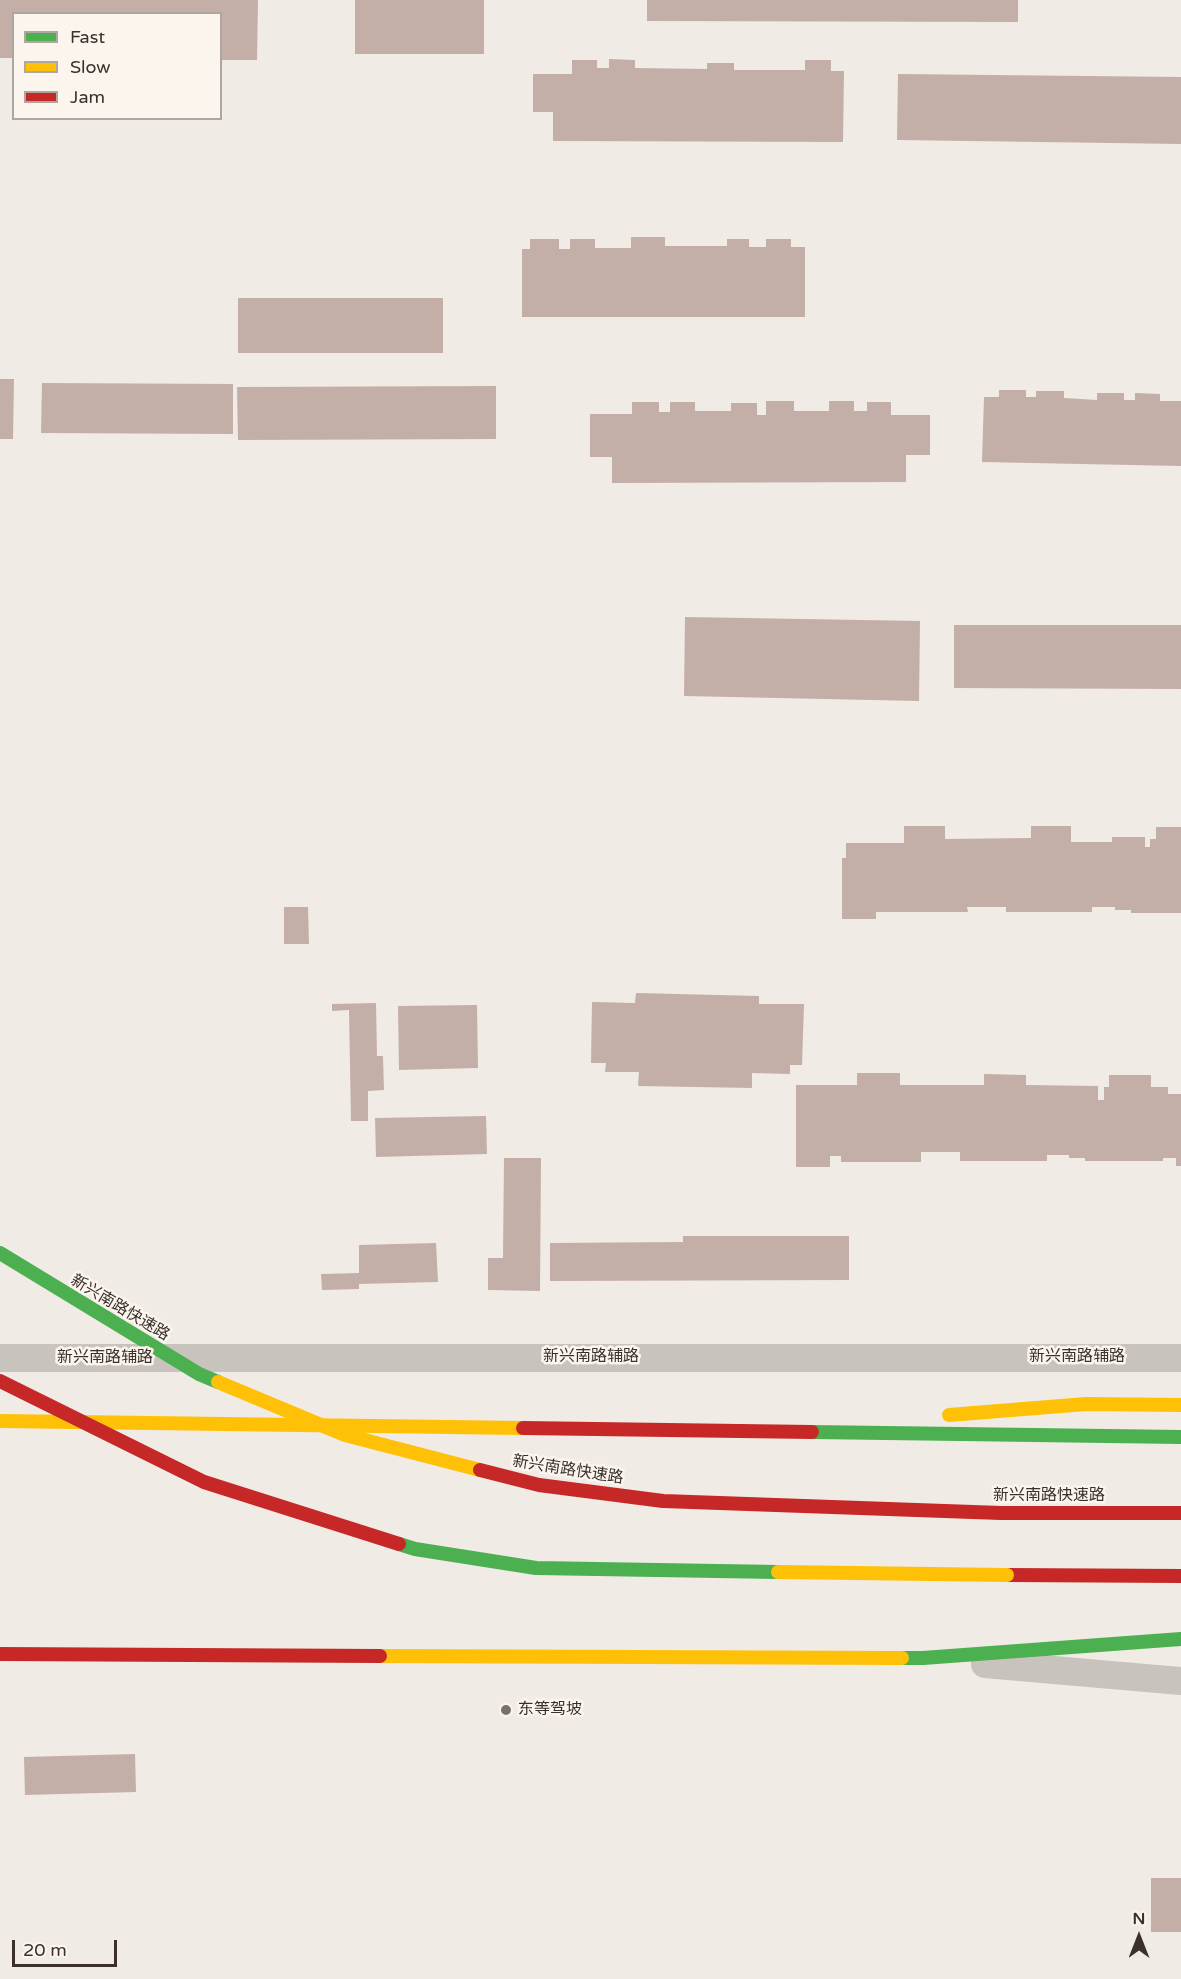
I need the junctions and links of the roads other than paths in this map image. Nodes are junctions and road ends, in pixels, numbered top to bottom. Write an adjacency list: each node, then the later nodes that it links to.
1 (0, 1253): 11 (main road, 新兴南路快速路, bridge)
2 (0, 1358): 3 (street, 新兴南路辅路)
3 (1181, 1358)
4 (0, 1381): 12 (main road, bridge)
5 (1181, 1405): 6 (main road)
6 (932, 1416)
7 (896, 1419): 9 (main road)
8 (0, 1420): 9 (main road)
9 (742, 1431): 10 (main road)
10 (1181, 1437)
11 (1181, 1513)
12 (1181, 1576)
13 (1181, 1639): 16 (main road)
14 (0, 1653): 15 (main road)
15 (65, 1654): 16 (main road); 17 (main road)
16 (923, 1658): 18 (street)
17 (11, 1668)
18 (1181, 1681)

